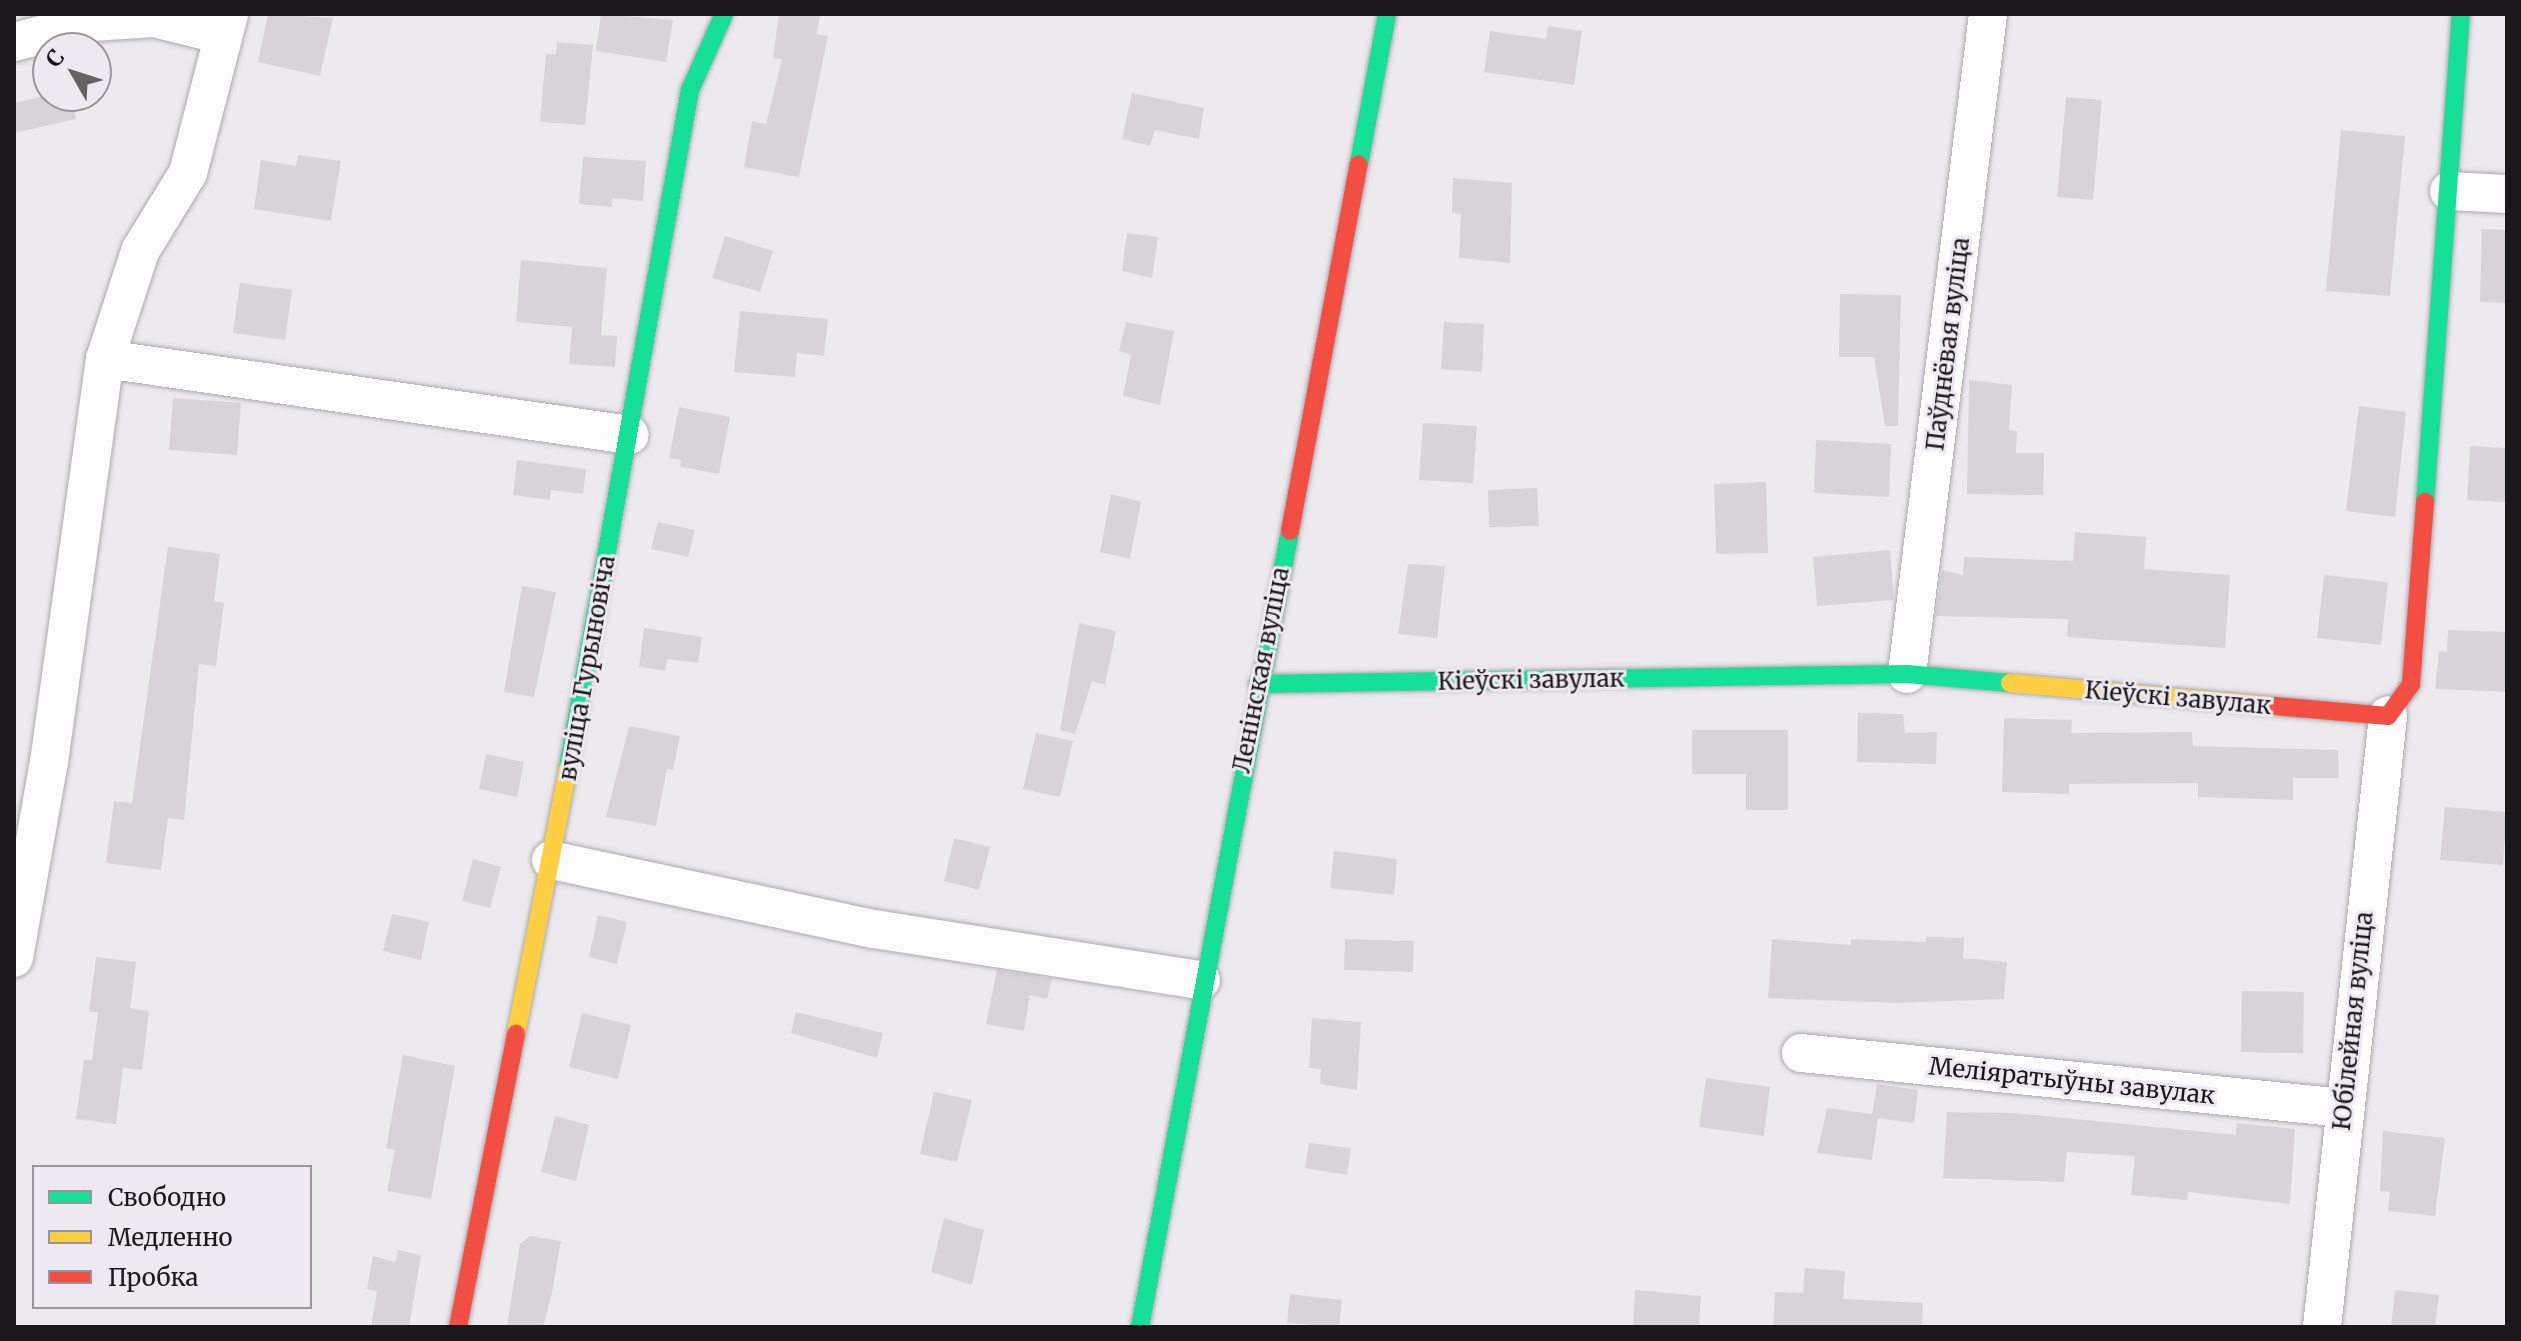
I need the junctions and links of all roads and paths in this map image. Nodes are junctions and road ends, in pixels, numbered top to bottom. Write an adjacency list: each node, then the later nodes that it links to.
1 (724, 14): 11 (street, вуліца Гурыновіча)
2 (1387, 14): 13 (street, Ленінская вуліца)
3 (1988, 14): 12 (street, Паўднёвая вуліца)
4 (2461, 14): 8 (street)
5 (91, 18): 6 (street); 7 (street)
6 (226, 24): 10 (street)
7 (14, 42)
8 (2449, 191): 9 (street); 14 (street)
9 (2507, 194)
10 (105, 359): 11 (street); 16 (street)
11 (630, 435): 15 (street, вуліца Гурыновіча)
12 (1907, 674): 13 (street, Кіеўскі завулак); 14 (street, Кіеўскі завулак)
13 (1258, 684): 17 (street, Ленінская вуліца)
14 (2388, 716): 19 (street, Юбілейная вуліца)
15 (551, 860): 17 (street); 20 (street, вуліца Гурыновіча)
16 (14, 958)
17 (1201, 980): 21 (street, Ленінская вуліца)
18 (1801, 1053): 19 (street, Меліяратыўны завулак)
19 (2343, 1108): 22 (street, Юбілейная вуліца)
20 (458, 1327)
21 (1140, 1327)
22 (2322, 1327)

